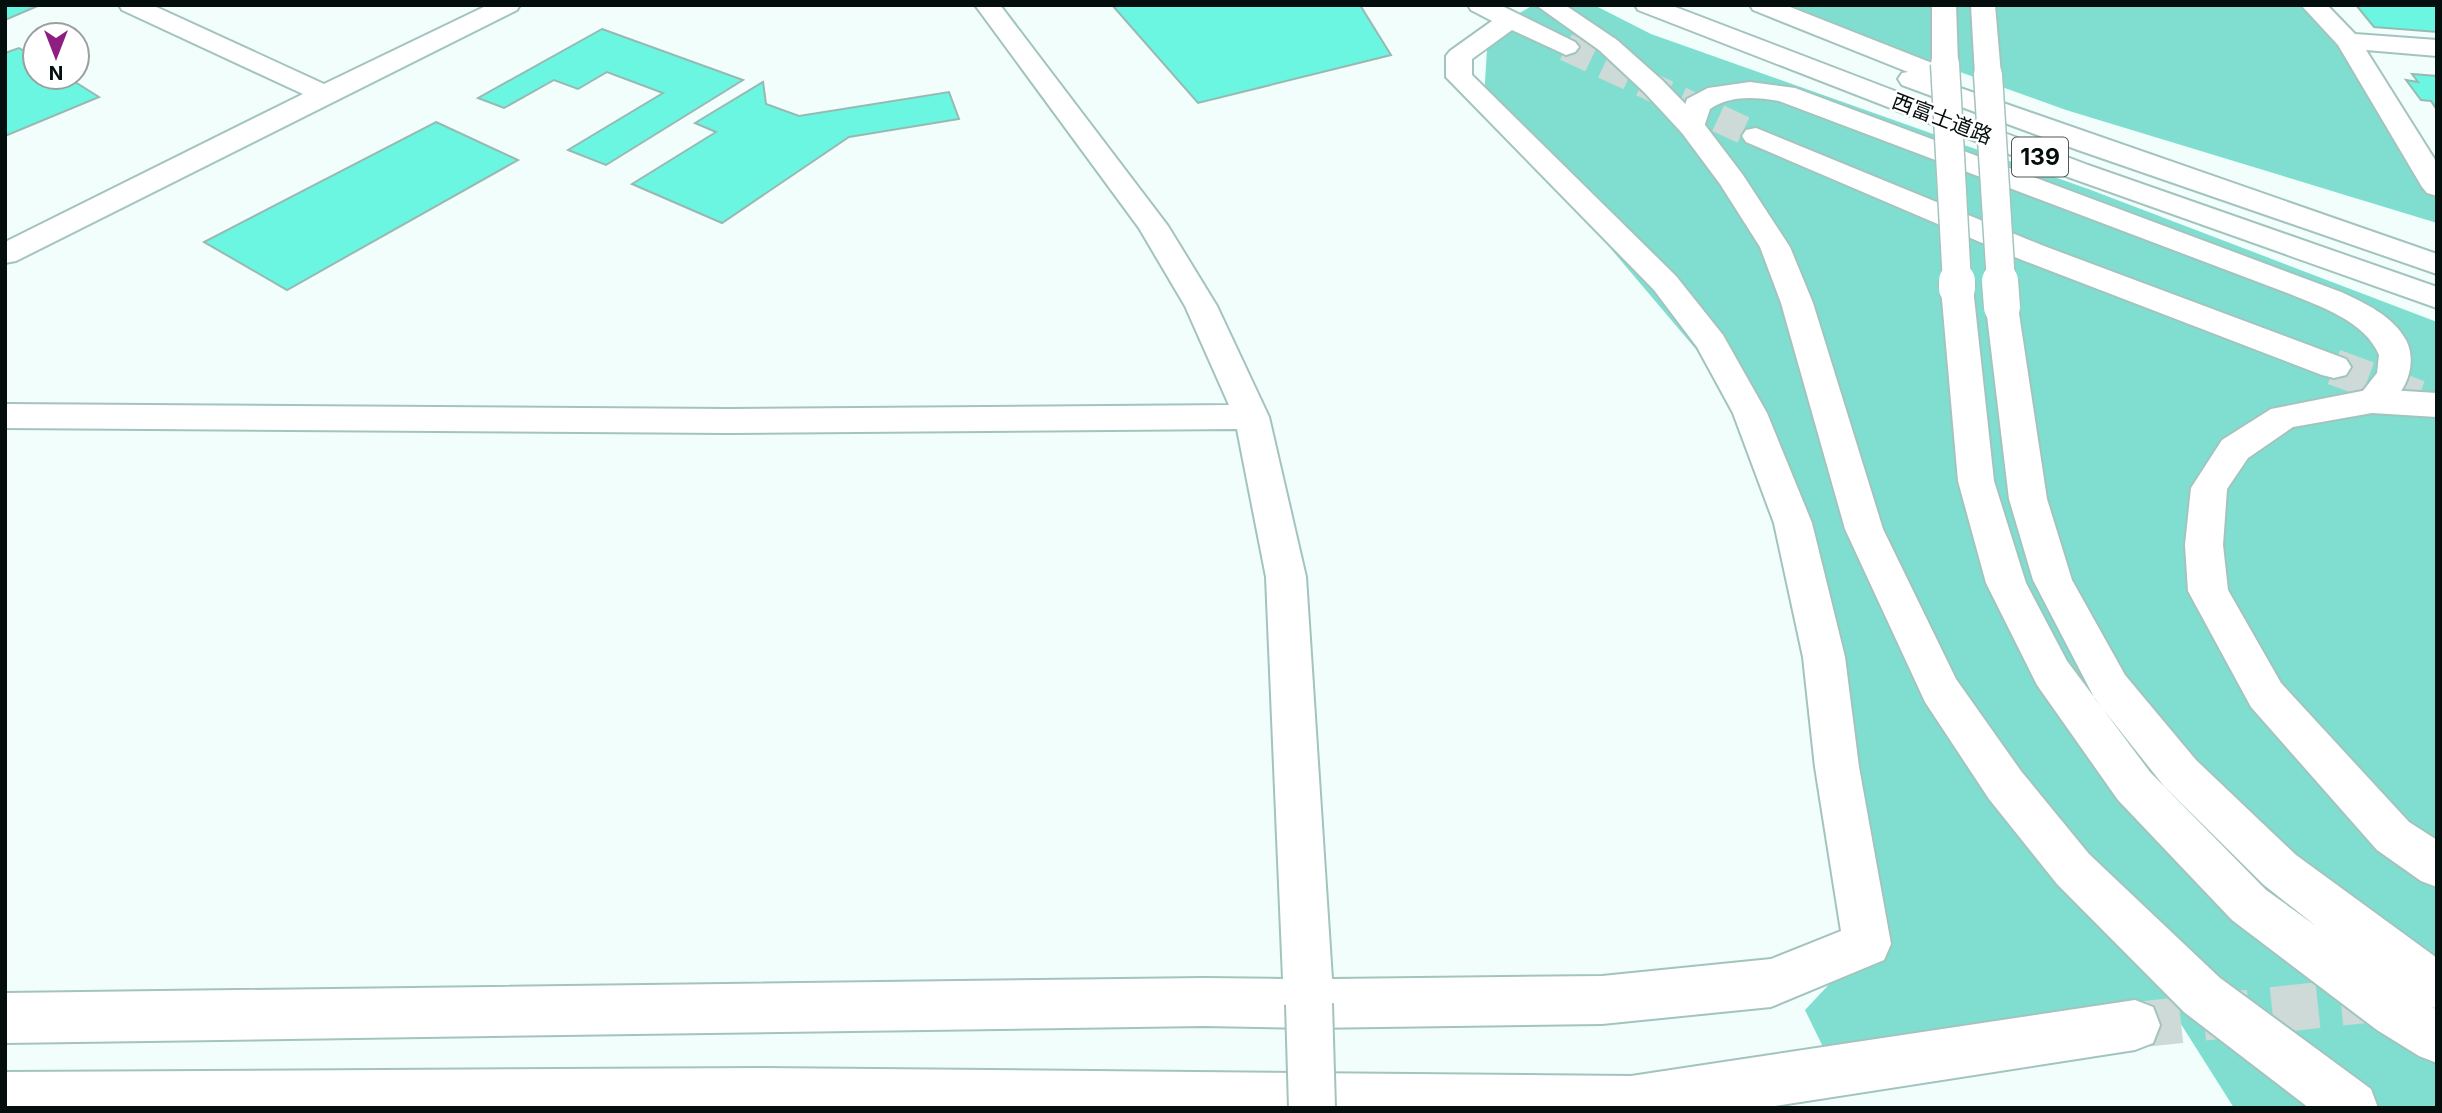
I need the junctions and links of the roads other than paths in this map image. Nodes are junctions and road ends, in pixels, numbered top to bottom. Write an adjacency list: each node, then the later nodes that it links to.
1 (131, 5): 14 (main road)
2 (508, 5): 14 (main road)
3 (987, 5): 26 (main road)
4 (1647, 5): 21 (main road, 西富士道路 / 139)
5 (1712, 5): 20 (main road, 西富士道路 / 139)
6 (1762, 5): 18 (main road)
7 (1944, 5): 32 (main road, bridge)
8 (1983, 5): 28 (main road, bridge)
9 (2313, 5): 11 (main road)
10 (1513, 10): 12 (main road); 15 (main road); 29 (main road)
11 (2348, 41): 13 (main road); 17 (main road)
12 (1566, 47)
13 (2437, 48)
14 (324, 94): 19 (main road)
15 (1692, 127): 23 (main road); 35 (main road)
16 (1756, 136): 22 (main road)
17 (2437, 187)
18 (2437, 247)
19 (5, 254)
20 (2437, 265)
21 (2437, 298)
22 (2334, 367)
23 (2372, 401): 24 (main road); 27 (main road)
24 (2437, 405)
25 (5, 416): 26 (main road)
26 (1252, 417): 29 (main road)
27 (2437, 866)
28 (2437, 985)
29 (1309, 1004): 30 (main road); 34 (main road, bridge)
30 (5, 1018)
31 (2135, 1026): 33 (main road)
32 (2437, 1038)
33 (5, 1098)
34 (1312, 1108)
35 (2352, 1108)

